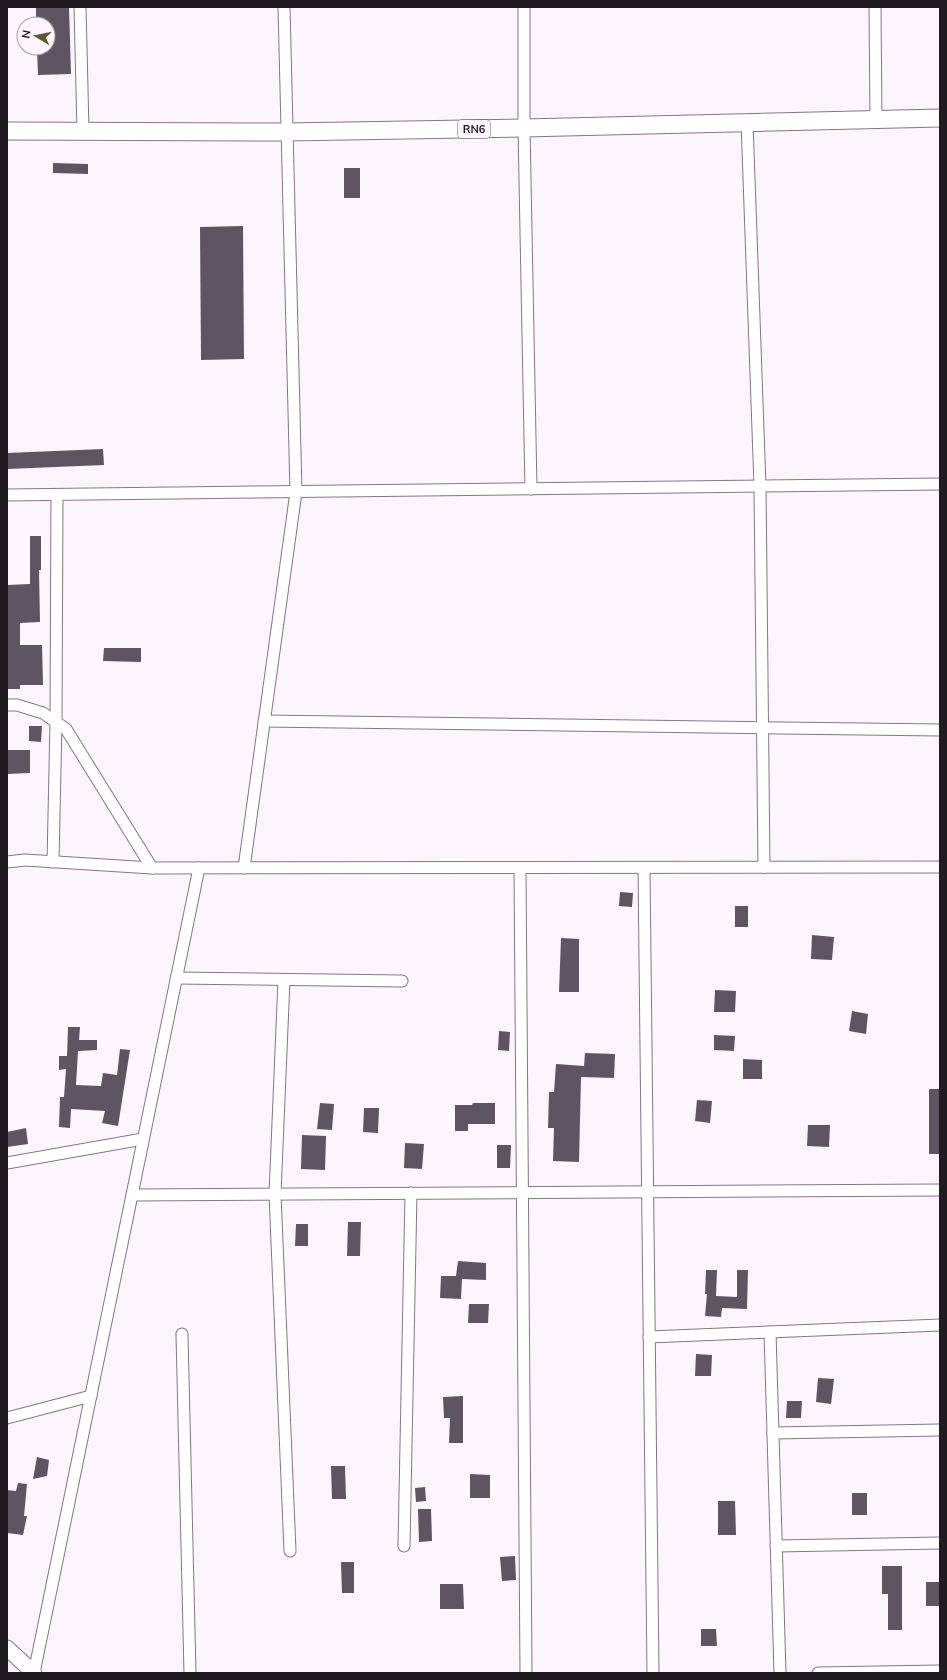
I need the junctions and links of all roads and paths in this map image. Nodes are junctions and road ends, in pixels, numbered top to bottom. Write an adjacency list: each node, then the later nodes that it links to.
1 (80, 7): 10 (street)
2 (284, 7): 11 (street)
3 (524, 7): 8 (street)
4 (875, 7): 6 (street)
5 (940, 118): 6 (main road, RN6)
6 (876, 119): 7 (main road, RN6)
7 (747, 122): 8 (main road, RN6); 13 (street)
8 (524, 128): 11 (main road, RN6); 14 (street)
9 (7, 131): 10 (main road, RN6)
10 (83, 131): 11 (main road, RN6)
11 (287, 132): 15 (street)
12 (940, 484): 13 (street)
13 (760, 486): 14 (street); 21 (street)
14 (530, 489): 15 (street)
15 (296, 492): 17 (street); 19 (street)
16 (7, 495): 17 (street)
17 (57, 495): 20 (street)
18 (7, 705): 20 (street)
19 (264, 721): 21 (street); 29 (street)
20 (56, 722): 24 (street); 27 (street)
21 (762, 727): 22 (street); 25 (street)
22 (940, 730)
23 (7, 862): 24 (street)
24 (53, 862): 27 (street)
25 (764, 867): 26 (street); 31 (street)
26 (940, 867)
27 (152, 868): 28 (street)
28 (199, 868): 29 (street); 32 (street)
29 (244, 868): 30 (street)
30 (520, 868): 31 (street); 38 (street)
31 (644, 868): 39 (street)
32 (176, 978): 33 (street); 35 (street)
33 (284, 980): 34 (street); 40 (street)
34 (402, 981)
35 (143, 1139): 36 (street); 42 (street)
36 (7, 1163)
37 (940, 1190): 39 (street)
38 (523, 1192): 39 (street); 41 (street); 59 (street)
39 (648, 1192): 46 (street)
40 (275, 1194): 41 (street); 42 (street); 54 (street)
41 (411, 1194): 52 (street)
42 (132, 1195): 47 (street)
43 (940, 1325): 44 (street)
44 (770, 1332): 46 (street); 50 (street)
45 (182, 1334): 58 (street)
46 (649, 1336): 60 (street)
47 (91, 1396): 48 (street); 57 (street)
48 (7, 1418)
49 (940, 1430): 50 (street)
50 (773, 1433): 53 (street)
51 (940, 1543): 53 (street)
52 (404, 1546)
53 (776, 1546): 61 (street)
54 (290, 1551)
55 (7, 1648): 57 (street)
56 (940, 1671): 62 (street)
57 (34, 1673)
58 (190, 1673)
59 (526, 1673)
60 (653, 1673)
61 (780, 1673)
62 (818, 1673)

